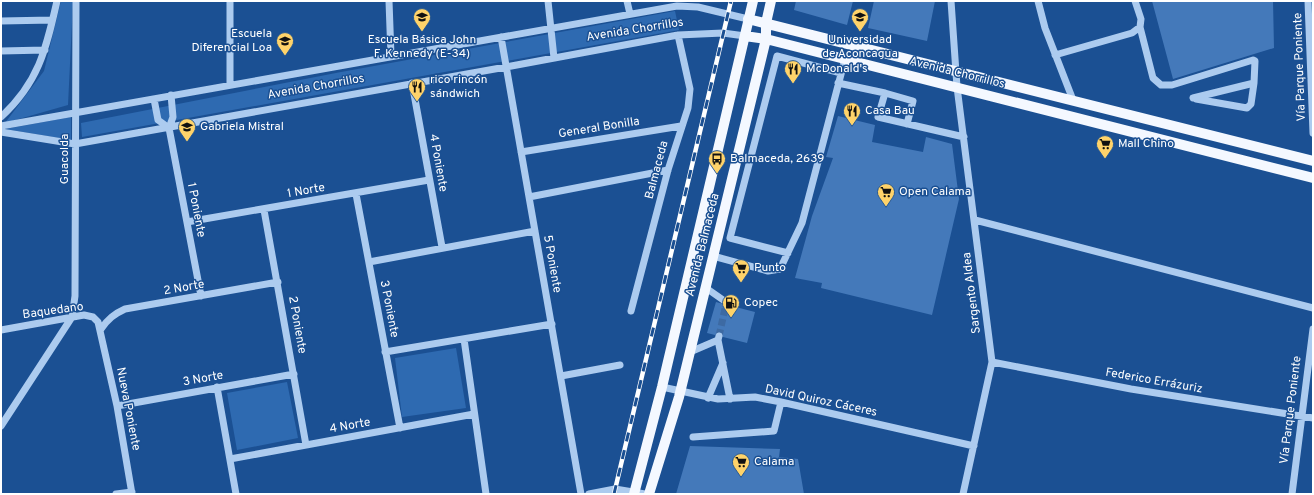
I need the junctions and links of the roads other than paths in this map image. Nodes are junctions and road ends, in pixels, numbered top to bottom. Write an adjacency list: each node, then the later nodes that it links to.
1 (57, 1): 16 (street)
2 (76, 1): 44 (street, Guacolda)
3 (230, 1): 38 (street)
4 (388, 1): 29 (street)
5 (548, 1): 20 (street)
6 (628, 1): 14 (street)
7 (753, 1): 15 (main road, Avenida Balmaceda)
8 (771, 1): 18 (main road, Avenida Balmaceda)
9 (951, 1): 33 (street, Sargento Aldea)
10 (1038, 1): 28 (street)
11 (1135, 1): 19 (street)
12 (1309, 1): 25 (street, Vía Parque Poniente)
13 (698, 4): 14 (street, Avenida Chorrillos); 15 (street, Avenida Chorrillos)
14 (630, 14): 20 (street, Avenida Chorrillos)
15 (748, 19): 18 (main road, Avenida Chorrillos); 22 (main road, Avenida Balmaceda)
16 (52, 20): 17 (street); 26 (street)
17 (1, 21)
18 (766, 23): 24 (main road, Avenida Balmaceda); 33 (main road, Avenida Chorrillos)
19 (1140, 27): 28 (street); 37 (street)
20 (551, 28): 23 (street, Avenida Chorrillos); 30 (street)
21 (678, 35): 22 (street, Avenida Chorrillos); 30 (street, Avenida Chorrillos); 49 (street, Balmaceda)
22 (744, 36): 24 (main road, Avenida Chorrillos); 91 (main road, Avenida Balmaceda)
23 (501, 37): 29 (street, Avenida Chorrillos); 32 (street, 5 Poniente)
24 (766, 39): 31 (main road, Avenida Chorrillos); 69 (main road, Avenida Balmaceda)
25 (1312, 45): 52 (street, Vía Parque Poniente)
26 (45, 50): 27 (street); 45 (street)
27 (1, 51)
28 (1055, 55): 43 (street)
29 (390, 56): 38 (street, Avenida Chorrillos)
30 (554, 58): 32 (street, Avenida Chorrillos)
31 (845, 59): 34 (street); 39 (main road, Avenida Chorrillos)
32 (506, 67): 35 (street, Avenida Chorrillos); 56 (street, 5 Poniente)
33 (956, 71): 39 (street, Sargento Aldea); 43 (main road, Avenida Chorrillos)
34 (841, 72): 36 (street); 68 (street)
35 (412, 83): 50 (street, Avenida Chorrillos); 60 (street, 4 Poniente)
36 (838, 83): 40 (street); 68 (street)
37 (1254, 83): 37 (street)
38 (230, 85): 41 (street, Avenida Chorrillos)
39 (957, 87): 53 (main road, Avenida Chorrillos); 54 (street, Sargento Aldea)
40 (885, 93): 47 (street); 47 (street)
41 (171, 95): 42 (street, Avenida Chorrillos); 50 (street, 1 Poniente)
42 (154, 98): 44 (street, Avenida Chorrillos); 50 (street, 1 Poniente)
43 (1073, 100): 46 (main road, Avenida Chorrillos)
44 (76, 112): 48 (street, Avenida Chorrillos); 55 (street, Guacolda)
45 (1, 117)
46 (1152, 120): 53 (main road); 57 (main road, Avenida Chorrillos)
47 (907, 124): 54 (street)
48 (1, 126)
49 (681, 126): 56 (street, General Bonilla); 58 (street, Balmaceda)
50 (169, 128): 55 (street, Avenida Chorrillos); 65 (street, 1 Poniente)
51 (1, 132): 55 (street, Avenida Chorrillos)
52 (1313, 133)
53 (1148, 135): 59 (main road, Avenida Chorrillos)
54 (964, 137): 64 (street, Sargento Aldea)
55 (75, 144): 77 (street, Guacolda)
56 (521, 152): 62 (street, 5 Poniente)
57 (1313, 160)
58 (668, 170): 62 (street); 76 (street, Balmaceda)
59 (1313, 178)
60 (429, 180): 61 (street, 1 Norte); 67 (street, 4 Poniente)
61 (356, 194): 63 (street, 1 Norte); 70 (street, 3 Poniente)
62 (529, 197): 66 (street, 5 Poniente)
63 (264, 210): 65 (street, 1 Norte); 71 (street, 2 Poniente)
64 (975, 220): 75 (street); 86 (street, Sargento Aldea)
65 (187, 222): 73 (street, 1 Poniente)
66 (535, 231): 67 (street); 78 (street, 5 Poniente)
67 (442, 248): 70 (street)
68 (788, 253): 69 (street)
69 (713, 256): 72 (main road, Avenida Balmaceda)
70 (369, 262): 83 (street, 3 Poniente)
71 (278, 282): 73 (street, 2 Norte); 88 (street, 2 Poniente)
72 (706, 288): 74 (street); 84 (main road, Avenida Balmaceda)
73 (201, 296): 79 (street, 2 Norte)
74 (726, 304)
75 (1313, 308)
76 (631, 311)
77 (72, 317): 79 (street, Baquedano); 81 (street, Baquedano); 100 (street)
78 (552, 324): 82 (street); 89 (street, 5 Poniente)
79 (101, 329): 96 (street, Nueva Poniente)
80 (1313, 329): 98 (street, Vía Parque Poniente)
81 (1, 330)
82 (464, 339): 83 (street); 97 (street)
83 (386, 352): 101 (street, 3 Poniente)
84 (690, 352): 85 (street); 92 (main road, Avenida Balmaceda)
85 (724, 362): 93 (street); 94 (street)
86 (992, 362): 98 (street, Federico Errázuriz); 104 (street, Sargento Aldea)
87 (620, 365): 89 (street)
88 (294, 374): 90 (street, 3 Norte); 103 (street, 2 Poniente)
89 (561, 376): 111 (street, 5 Poniente)
90 (217, 387): 96 (street, 3 Norte); 105 (street)
91 (662, 387): 92 (street, David Quiroz Cáceres); 106 (main road, Avenida Balmaceda)
92 (681, 390): 93 (street, David Quiroz Cáceres); 114 (main road, Avenida Balmaceda)
93 (708, 398): 94 (street, David Quiroz Cáceres)
94 (730, 399): 95 (street, David Quiroz Cáceres)
95 (781, 402): 102 (street); 104 (street, David Quiroz Cáceres)
96 (117, 406): 107 (street, Nueva Poniente)
97 (474, 414): 101 (street, 4 Norte); 110 (street)
98 (1301, 416): 99 (street, Federico Errázuriz); 116 (street, Vía Parque Poniente)
99 (1313, 418)
100 (1, 426)
101 (400, 428): 103 (street, 4 Norte)
102 (693, 437)
103 (306, 445): 105 (street, 4 Norte)
104 (974, 446): 115 (street, Sargento Aldea)
105 (230, 459): 109 (street)
106 (634, 492): 112 (street); 113 (street)
107 (132, 493): 108 (street)
108 (116, 494)
109 (236, 494)
110 (486, 494)
111 (582, 494)
112 (589, 494)
113 (645, 494)
114 (650, 494)
115 (963, 494)
116 (1292, 494)

